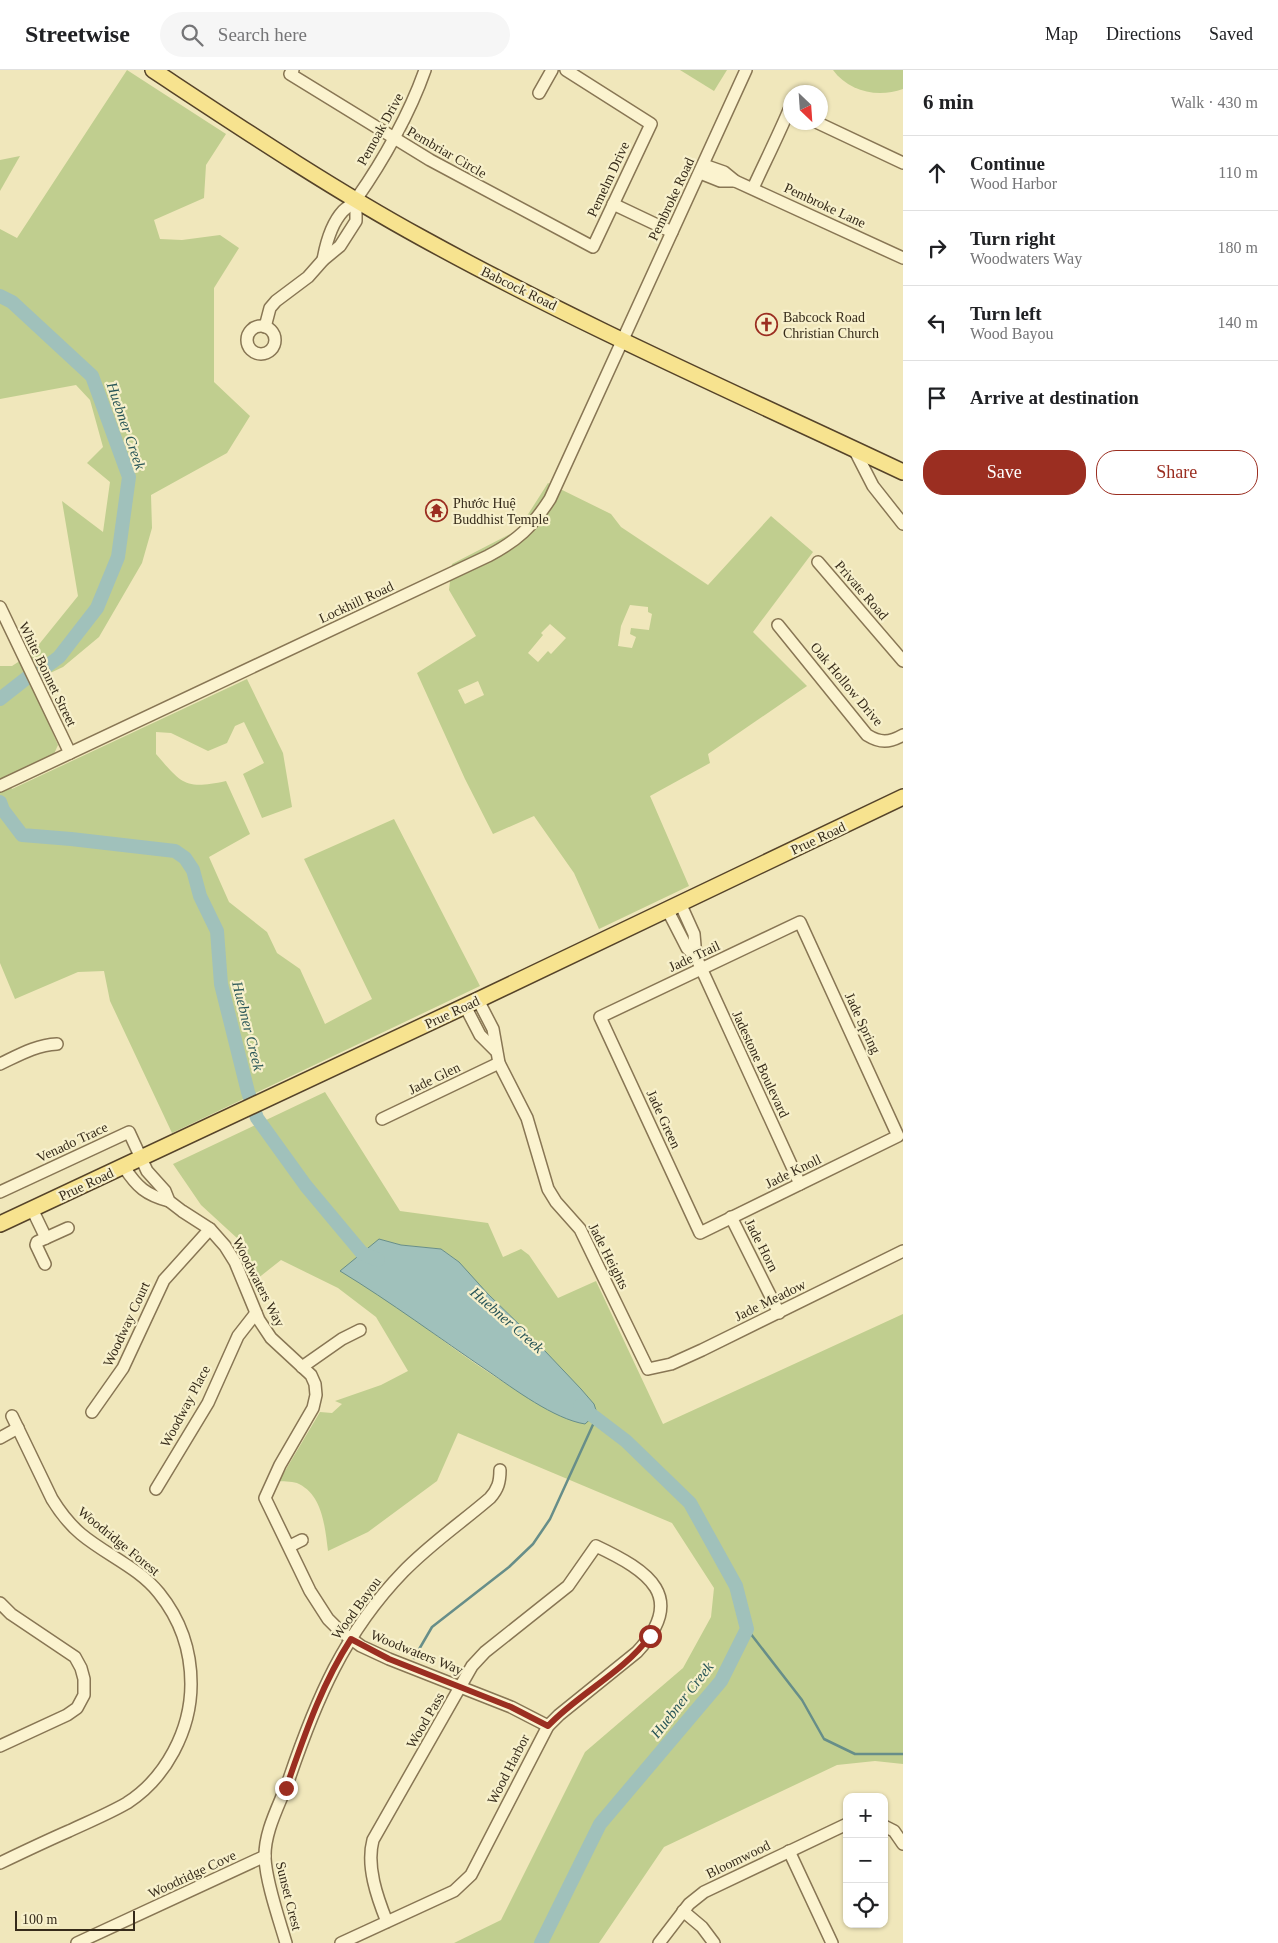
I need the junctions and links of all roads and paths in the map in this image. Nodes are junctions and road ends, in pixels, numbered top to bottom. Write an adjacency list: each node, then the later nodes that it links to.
1 (425, 70): 10 (street, Pemoak Drive)
2 (552, 70): 7 (street)
3 (566, 70): 15 (street, Pemelm Drive)
4 (746, 70): 12 (street, Pembroke Road)
5 (156, 71): 14 (main road, Babcock Road)
6 (292, 72): 10 (street, Pembriar Circle)
7 (539, 93)
8 (783, 125): 13 (street)
9 (828, 128): 11 (street)
10 (393, 138): 14 (street, Pemoak Drive); 19 (street, Pembriar Circle)
11 (903, 163)
12 (702, 169): 13 (street, Pembroke Lane); 17 (street, Pembroke Road)
13 (753, 188): 20 (street, Pembroke Lane)
14 (356, 201): 16 (street); 18 (street); 23 (main road, Babcock Road)
15 (613, 204): 17 (street); 19 (street, Pemelm Drive)
16 (331, 230): 18 (street); 21 (street)
17 (672, 232): 23 (street, Pembroke Road)
18 (345, 239): 21 (street)
19 (593, 247)
20 (903, 258)
21 (323, 260): 22 (street)
22 (265, 327)
23 (622, 339): 24 (main road, Babcock Road); 32 (street, Lockhill Road)
24 (854, 449): 25 (main road, Babcock Road); 26 (street)
25 (903, 472)
26 (903, 524)
27 (818, 562): 30 (street, Private Road)
28 (0, 607): 32 (street, White Bonnet Street)
29 (778, 625): 31 (street, Oak Hollow Drive)
30 (903, 661)
31 (903, 735)
32 (70, 753): 33 (street, Lockhill Road)
33 (0, 786)
34 (903, 797): 35 (main road, Prue Road)
35 (674, 906): 37 (street, Jadestone Boulevard); 38 (street, Jadestone Boulevard); 41 (main road, Prue Road)
36 (800, 922): 40 (street, Jade Trail); 50 (street, Jade Spring)
37 (692, 928): 38 (street); 39 (street, Jadestone Boulevard)
38 (679, 934): 39 (street, Jadestone Boulevard)
39 (696, 957): 40 (street, Jadestone Boulevard)
40 (701, 969): 42 (street, Jade Trail); 54 (street, Jadestone Boulevard)
41 (472, 1003): 43 (street, Jade Heights); 44 (street, Jade Heights); 51 (main road, Prue Road)
42 (600, 1017): 63 (street, Jade Green)
43 (490, 1024): 44 (street); 46 (street, Jade Heights)
44 (477, 1030): 46 (street, Jade Heights)
45 (57, 1044): 48 (street)
46 (495, 1050): 47 (street, Jade Heights)
47 (499, 1063): 49 (street, Jade Glen); 71 (street, Jade Heights)
48 (0, 1064)
49 (382, 1119)
50 (898, 1136): 54 (street, Jade Knoll)
51 (142, 1159): 52 (main road, Prue Road); 53 (street, Woodwaters Way); 56 (street, Venado Trace)
52 (124, 1167): 55 (street, Woodwaters Way); 58 (main road, Prue Road)
53 (155, 1180): 55 (street); 57 (street, Woodwaters Way)
54 (800, 1184): 59 (street, Jade Knoll)
55 (143, 1190): 57 (street, Woodwaters Way)
56 (0, 1192)
57 (169, 1200): 62 (street, Woodwaters Way)
58 (32, 1209): 60 (main road, Prue Road); 64 (street)
59 (731, 1218): 63 (street, Jade Knoll); 67 (street, Jade Horn)
60 (0, 1224)
61 (68, 1228): 64 (street)
62 (210, 1229): 68 (street, Woodwaters Way); 72 (street, Woodway Court)
63 (700, 1233)
64 (46, 1238): 66 (street)
65 (903, 1251): 67 (street, Jade Meadow)
66 (45, 1264)
67 (779, 1312): 71 (street, Jade Meadow)
68 (256, 1313): 70 (street, Woodwaters Way); 77 (street, Woodway Place)
69 (360, 1330): 70 (street)
70 (302, 1367): 79 (street, Woodwaters Way)
71 (648, 1369)
72 (92, 1412)
73 (12, 1416): 74 (street, Woodridge Forest)
74 (18, 1428): 75 (street); 92 (street, Woodridge Forest)
75 (0, 1438)
76 (500, 1470): 82 (street, Wood Bayou)
77 (156, 1488)
78 (302, 1540): 79 (street)
79 (290, 1546): 82 (street, Woodwaters Way)
80 (596, 1546): 83 (street, Wood Pass); 84 (street, Wood Harbor)
81 (1, 1605): 85 (street)
82 (351, 1639): 83 (street, Woodwaters Way); 87 (street, Wood Bayou)
83 (461, 1687): 84 (street, Woodwaters Way); 94 (street, Wood Pass)
84 (548, 1726): 94 (street, Wood Harbor)
85 (0, 1746)
86 (843, 1826): 90 (street, Bloomwood)
87 (271, 1827): 91 (street, Sunset Crest)
88 (888, 1828): 89 (street)
89 (903, 1844)
90 (789, 1851): 93 (street, Bloomwood); 100 (street)
91 (265, 1856): 95 (street, Woodridge Cove); 96 (street, Sunset Crest)
92 (0, 1862)
93 (683, 1911): 98 (street, Bloomwood); 99 (street)
94 (387, 1922): 97 (street, Wood Harbor)
95 (77, 1943)
96 (286, 1943)
97 (341, 1943)
98 (659, 1943)
99 (714, 1943)
100 (832, 1943)

